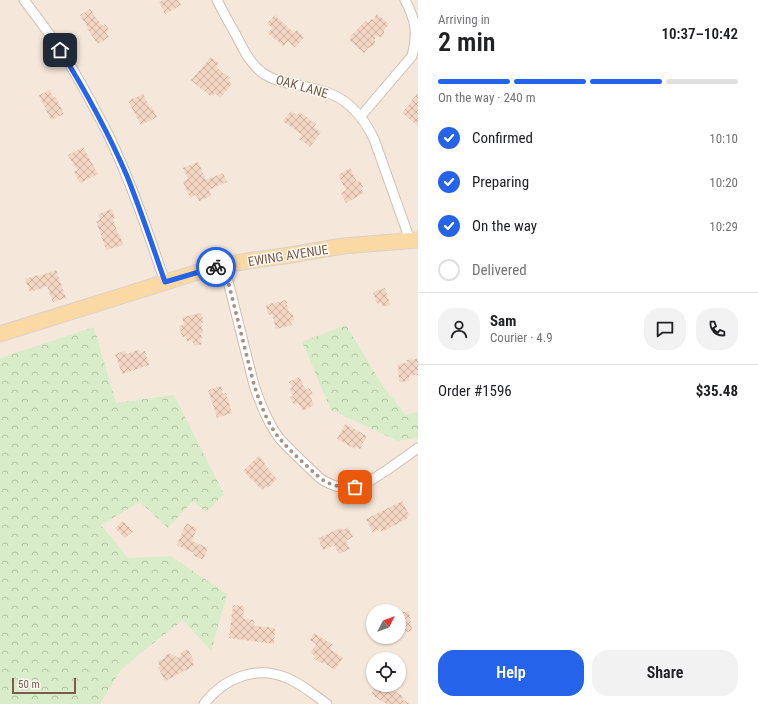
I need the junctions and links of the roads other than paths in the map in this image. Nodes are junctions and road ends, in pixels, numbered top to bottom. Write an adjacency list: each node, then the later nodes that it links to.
1 (24, 0): 7 (street)
2 (216, 0): 4 (street, OAK LANE)
3 (404, 0): 4 (street)
4 (361, 116): 5 (street, OAK LANE)
5 (414, 240): 6 (main road, EWING AVENUE)
6 (224, 265): 7 (main road, EWING AVENUE); 9 (street)
7 (165, 282): 8 (main road, EWING AVENUE)
8 (1, 331)
9 (418, 448)
10 (204, 704): 11 (street)
11 (326, 704)

